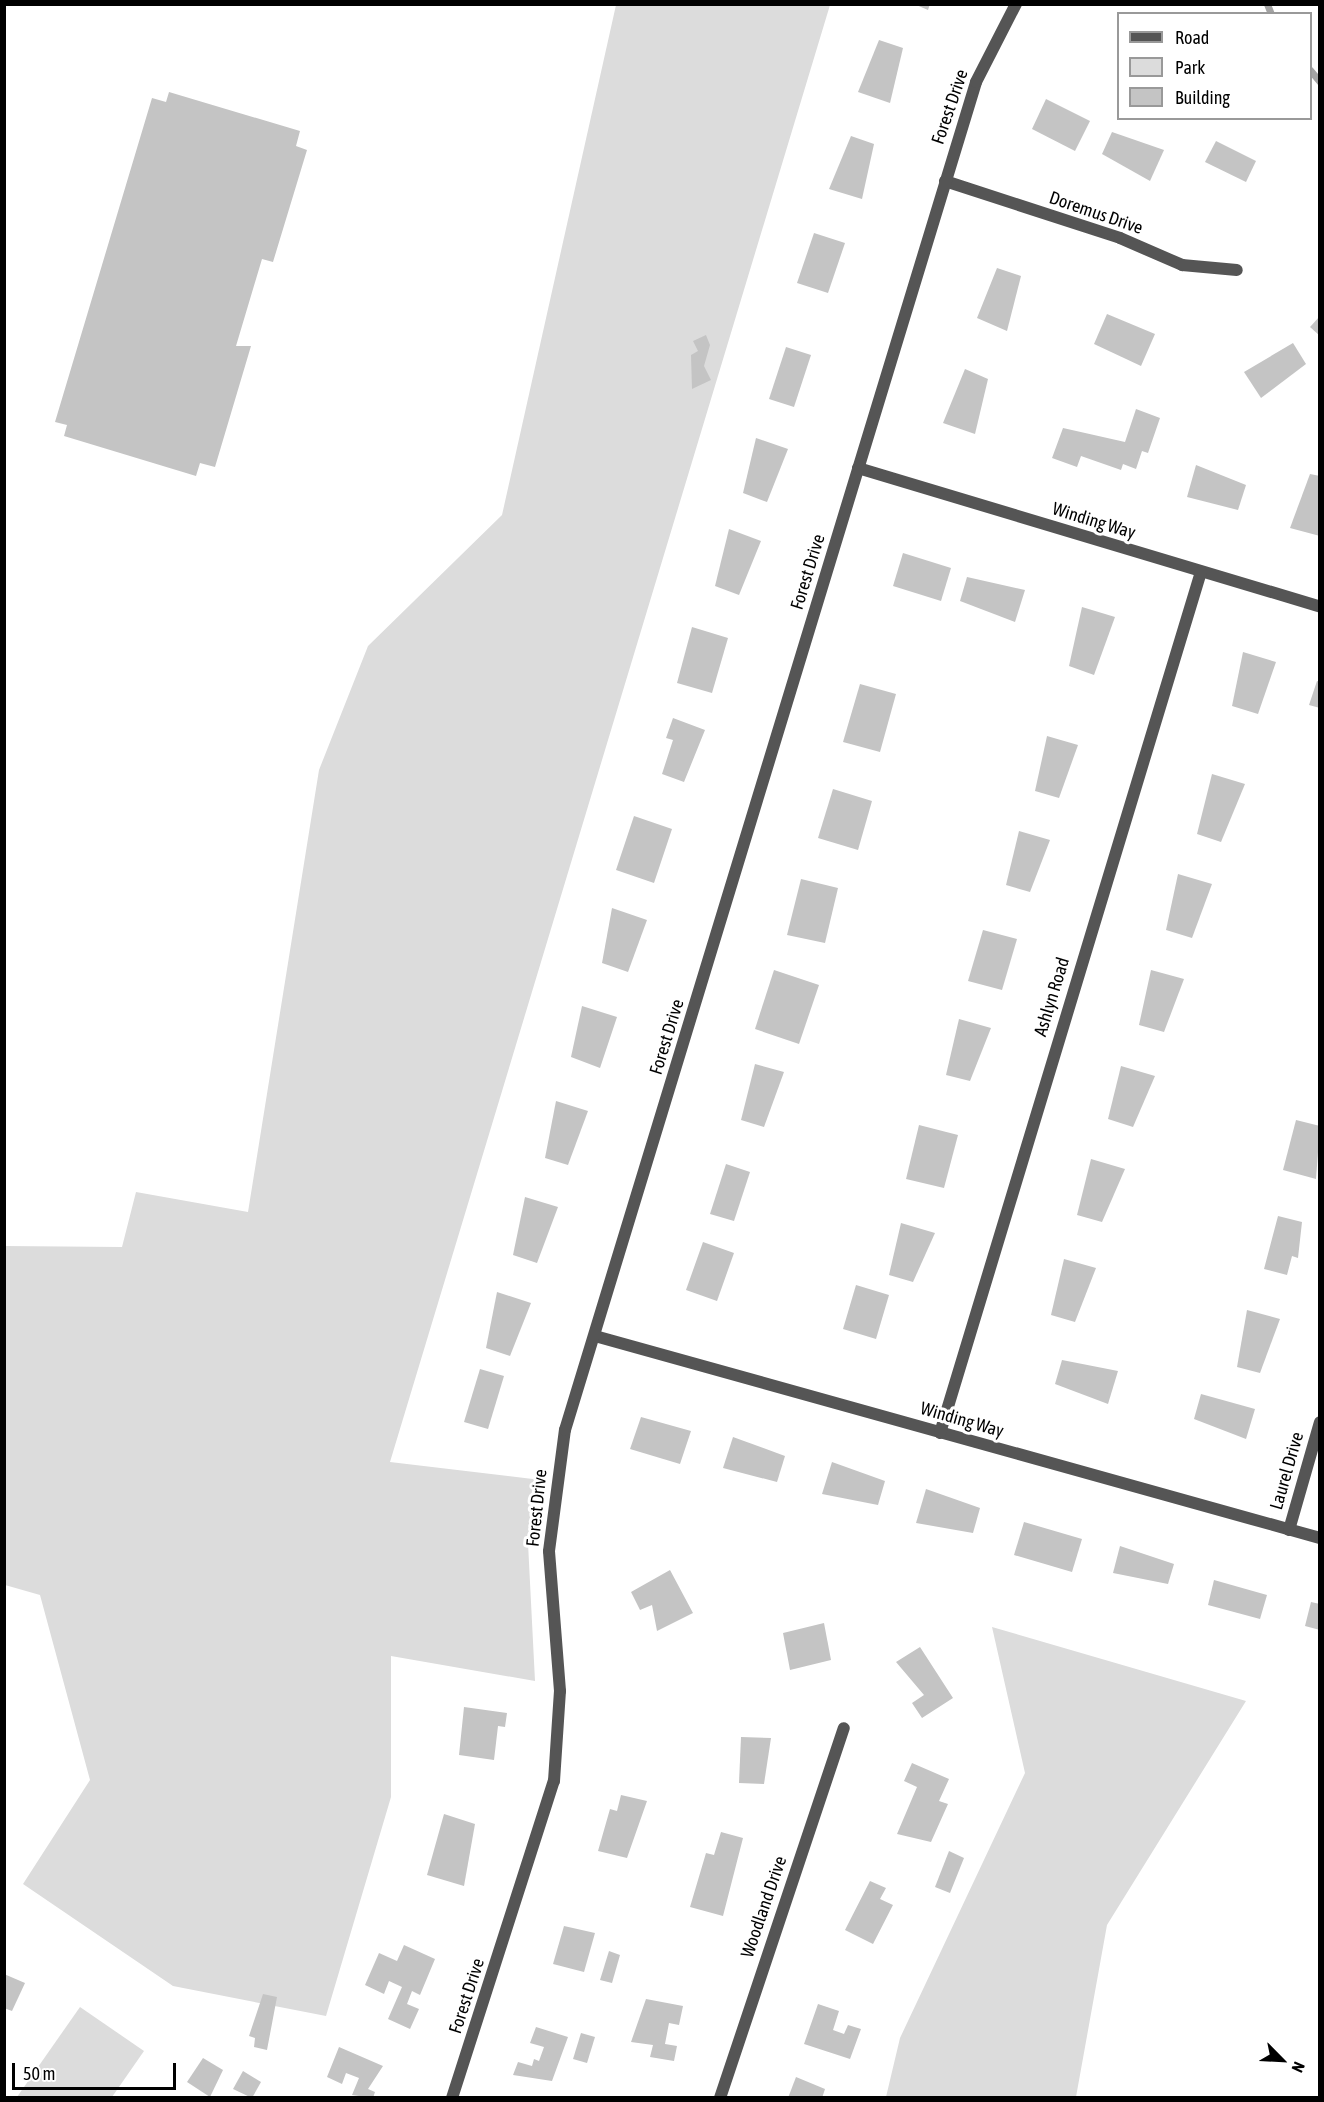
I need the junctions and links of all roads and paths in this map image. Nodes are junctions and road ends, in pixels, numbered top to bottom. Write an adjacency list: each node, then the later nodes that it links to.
1 (1016, 4): 2 (street, Forest Drive)
2 (945, 181): 3 (street, Doremus Drive); 4 (street, Forest Drive)
3 (1237, 270)
4 (858, 468): 5 (street, Winding Way); 7 (street, Forest Drive)
5 (1201, 572): 6 (street, Winding Way); 9 (street, Ashlyn Road)
6 (1320, 607)
7 (595, 1336): 9 (street, Winding Way); 13 (street, Forest Drive)
8 (1320, 1422): 10 (street, Laurel Drive)
9 (940, 1433): 10 (street, Winding Way)
10 (1289, 1530): 11 (street, Winding Way)
11 (1320, 1538)
12 (844, 1728): 14 (street, Woodland Drive)
13 (452, 2097)
14 (720, 2097)

